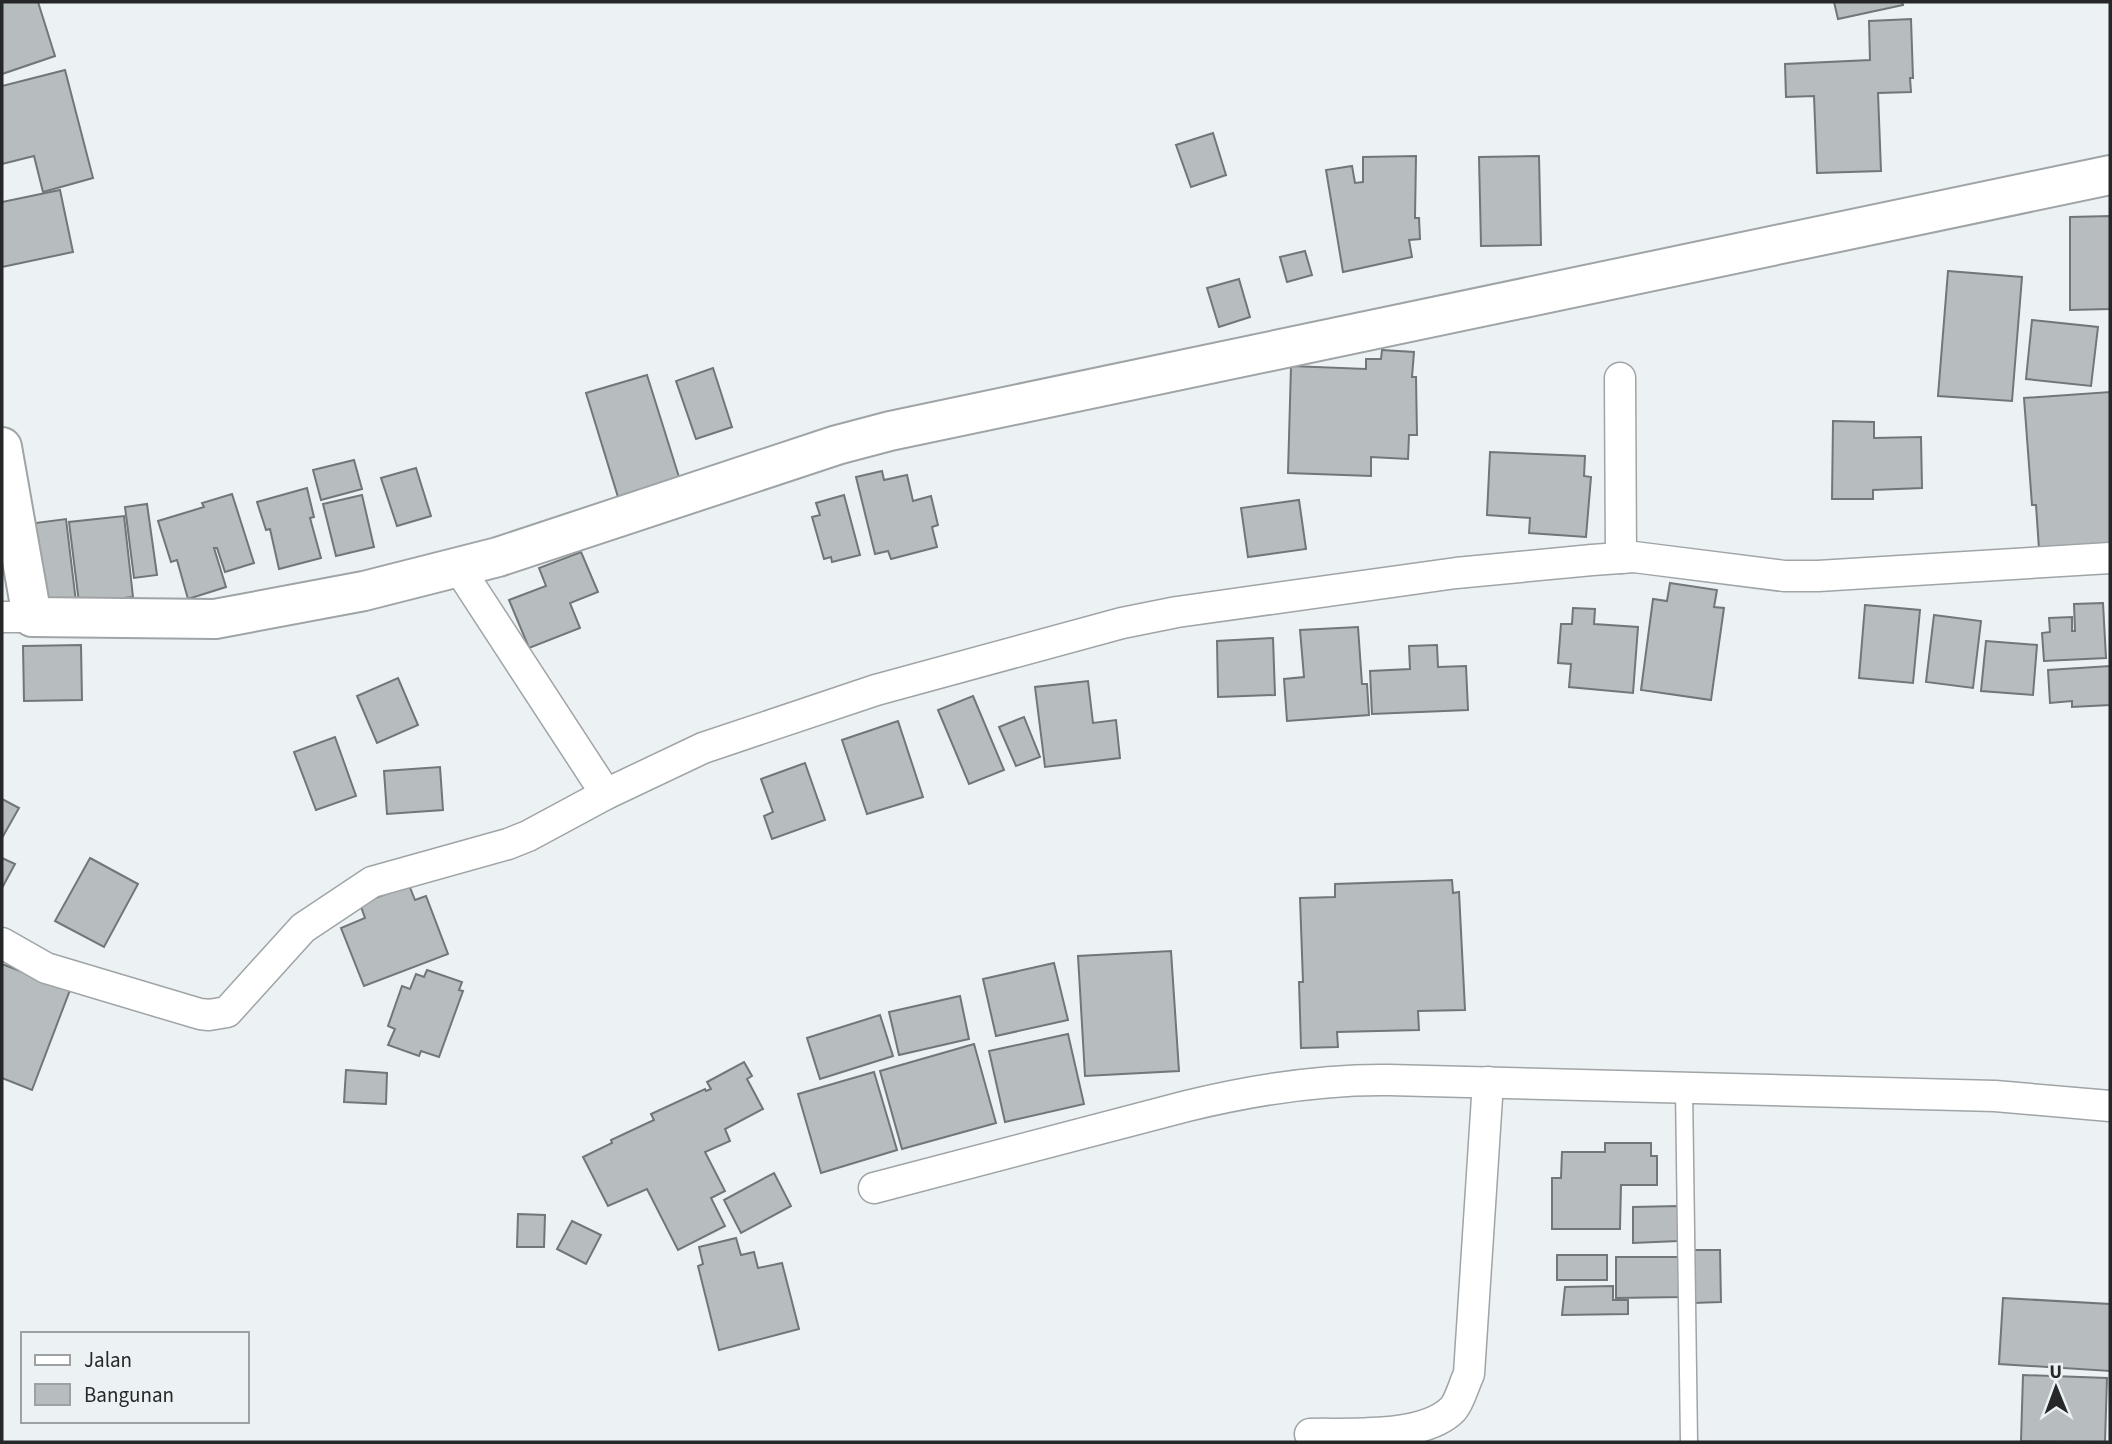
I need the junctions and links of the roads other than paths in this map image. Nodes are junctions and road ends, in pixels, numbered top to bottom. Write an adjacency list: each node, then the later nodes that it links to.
1 (2110, 175): 6 (street)
2 (1620, 378): 4 (street)
3 (2, 447): 7 (street)
4 (1621, 558): 5 (street); 8 (street)
5 (2110, 558)
6 (458, 567): 7 (street); 8 (street)
7 (17, 617)
8 (606, 794): 9 (street)
9 (2, 943)
10 (1488, 1082): 11 (street); 13 (street); 14 (street)
11 (1684, 1089): 12 (street); 15 (lane)
12 (2110, 1106)
13 (874, 1188)
14 (1310, 1434)
15 (1689, 1442)

